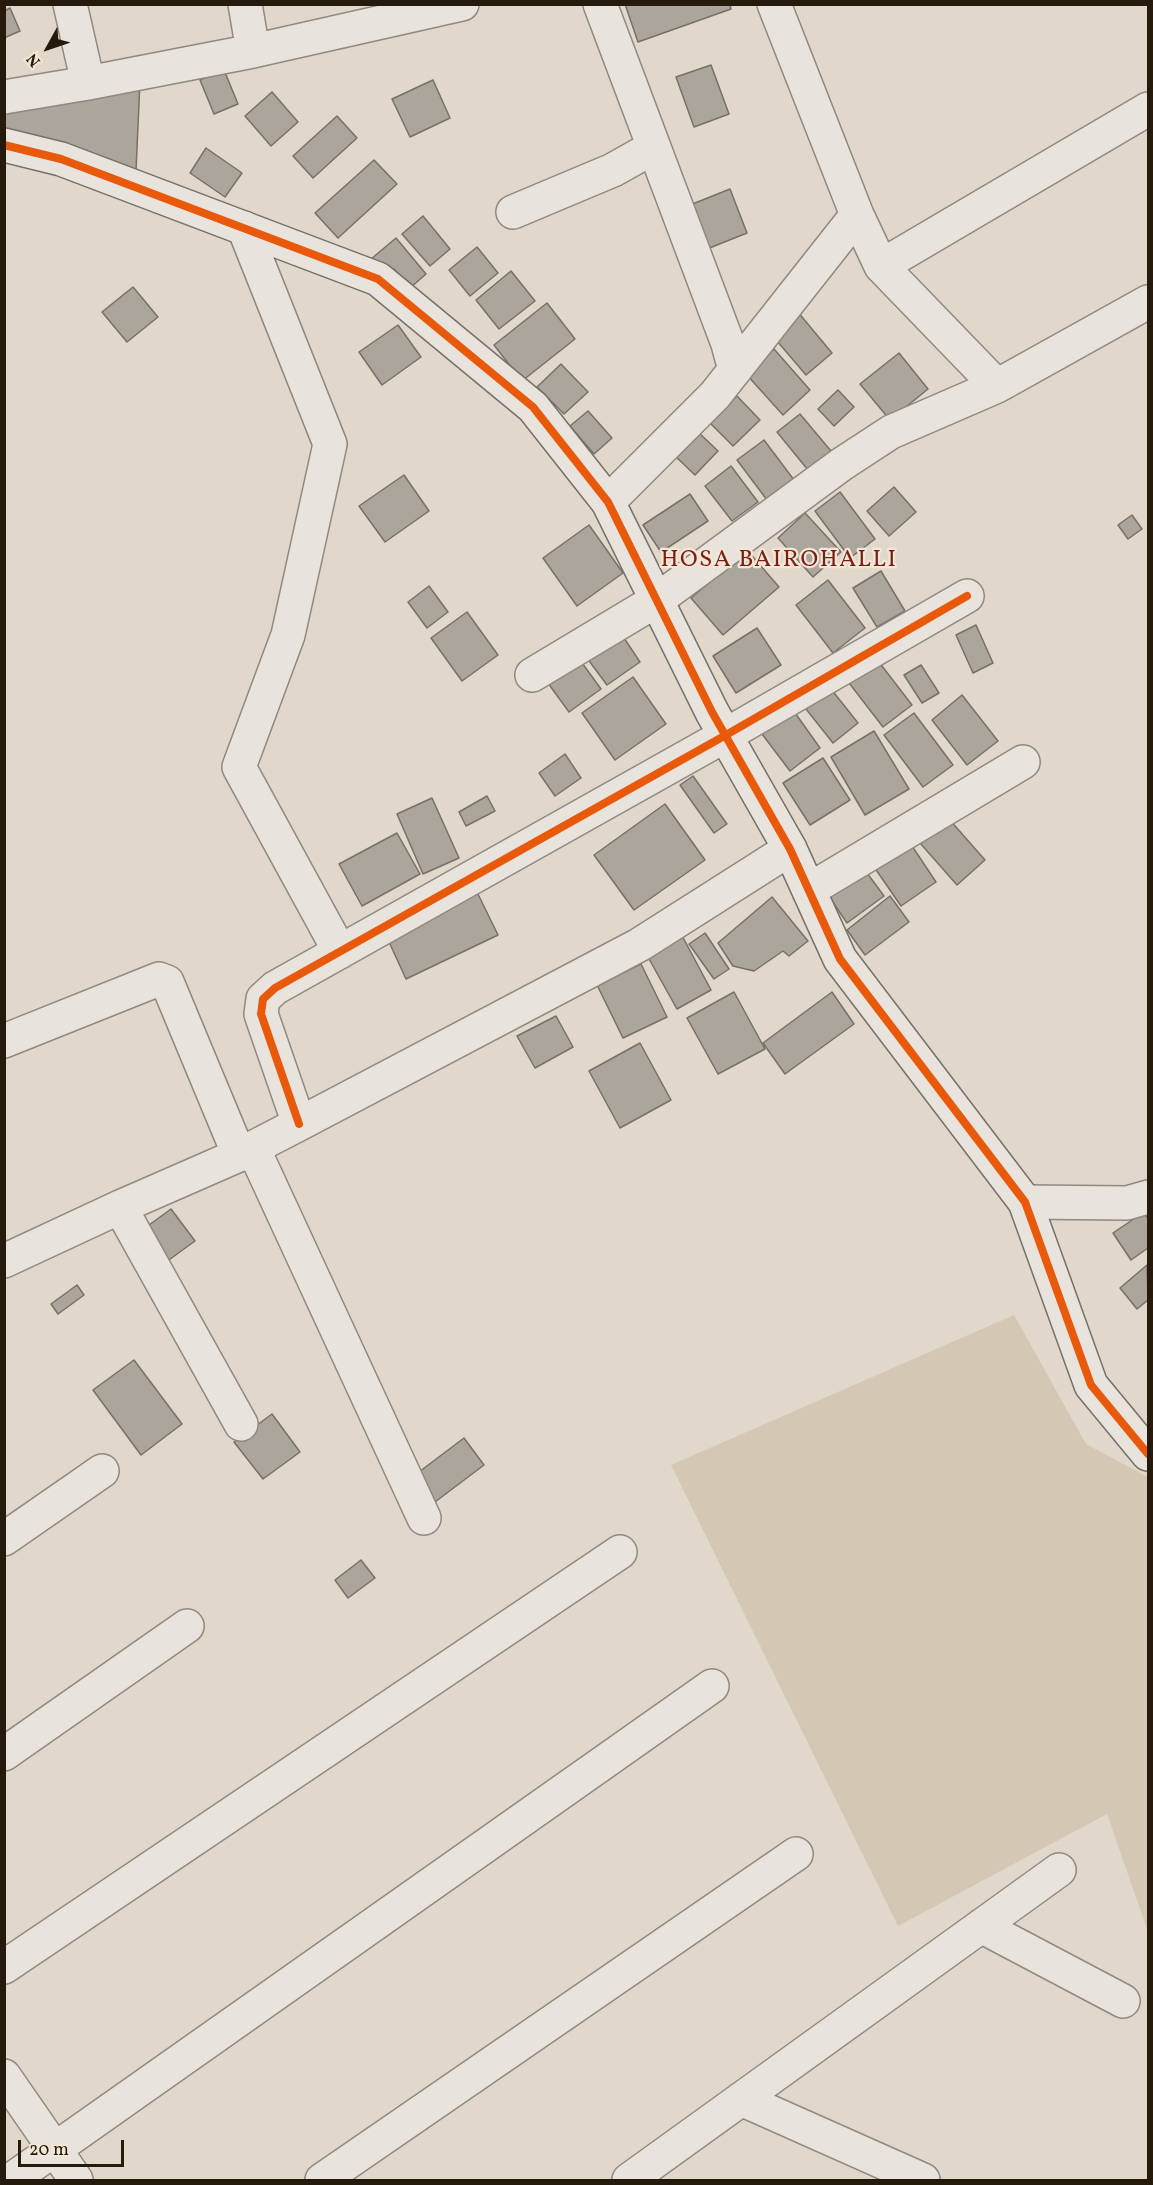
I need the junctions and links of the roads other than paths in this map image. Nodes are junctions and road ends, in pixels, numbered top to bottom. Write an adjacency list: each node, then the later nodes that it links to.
1 (70, 4): 8 (street)
2 (245, 4): 7 (street)
3 (462, 4): 6 (street)
4 (600, 4): 12 (street)
5 (774, 4): 14 (street)
6 (429, 8): 7 (street)
7 (253, 51): 8 (street)
8 (88, 83): 9 (street)
9 (4, 97)
10 (1149, 110): 16 (street)
11 (4, 145): 15 (street)
12 (654, 147): 13 (street); 18 (street)
13 (513, 212)
14 (857, 215): 16 (street); 18 (street)
15 (244, 228): 20 (street); 28 (street)
16 (880, 266): 19 (street)
17 (1149, 302): 19 (street)
18 (735, 370): 20 (street)
19 (997, 386): 22 (street)
20 (608, 502): 22 (street)
21 (967, 596): 24 (street)
22 (657, 600): 23 (street); 24 (street)
23 (532, 675)
24 (726, 735): 26 (street); 28 (street)
25 (1023, 762): 27 (street)
26 (790, 849): 27 (street); 30 (street)
27 (809, 890): 33 (street)
28 (340, 952): 30 (street)
29 (4, 1041): 31 (street)
30 (298, 1124): 31 (street)
31 (246, 1152): 34 (street); 39 (street)
32 (1149, 1197): 33 (street)
33 (1025, 1202): 37 (street)
34 (120, 1207): 35 (street); 36 (street)
35 (4, 1261)
36 (241, 1424)
37 (1149, 1454)
38 (102, 1471): 40 (street)
39 (424, 1518)
40 (4, 1539)
41 (620, 1552): 48 (street)
42 (187, 1626): 44 (street)
43 (712, 1686): 52 (street)
44 (4, 1754)
45 (796, 1854): 55 (street)
46 (1059, 1870): 47 (street)
47 (981, 1926): 49 (street); 51 (street)
48 (4, 1967)
49 (1123, 2001)
50 (4, 2076): 52 (street)
51 (741, 2099): 56 (street); 57 (street)
52 (56, 2150): 53 (street); 54 (street)
53 (11, 2181)
54 (76, 2181)
55 (322, 2181)
56 (629, 2181)
57 (923, 2181)

